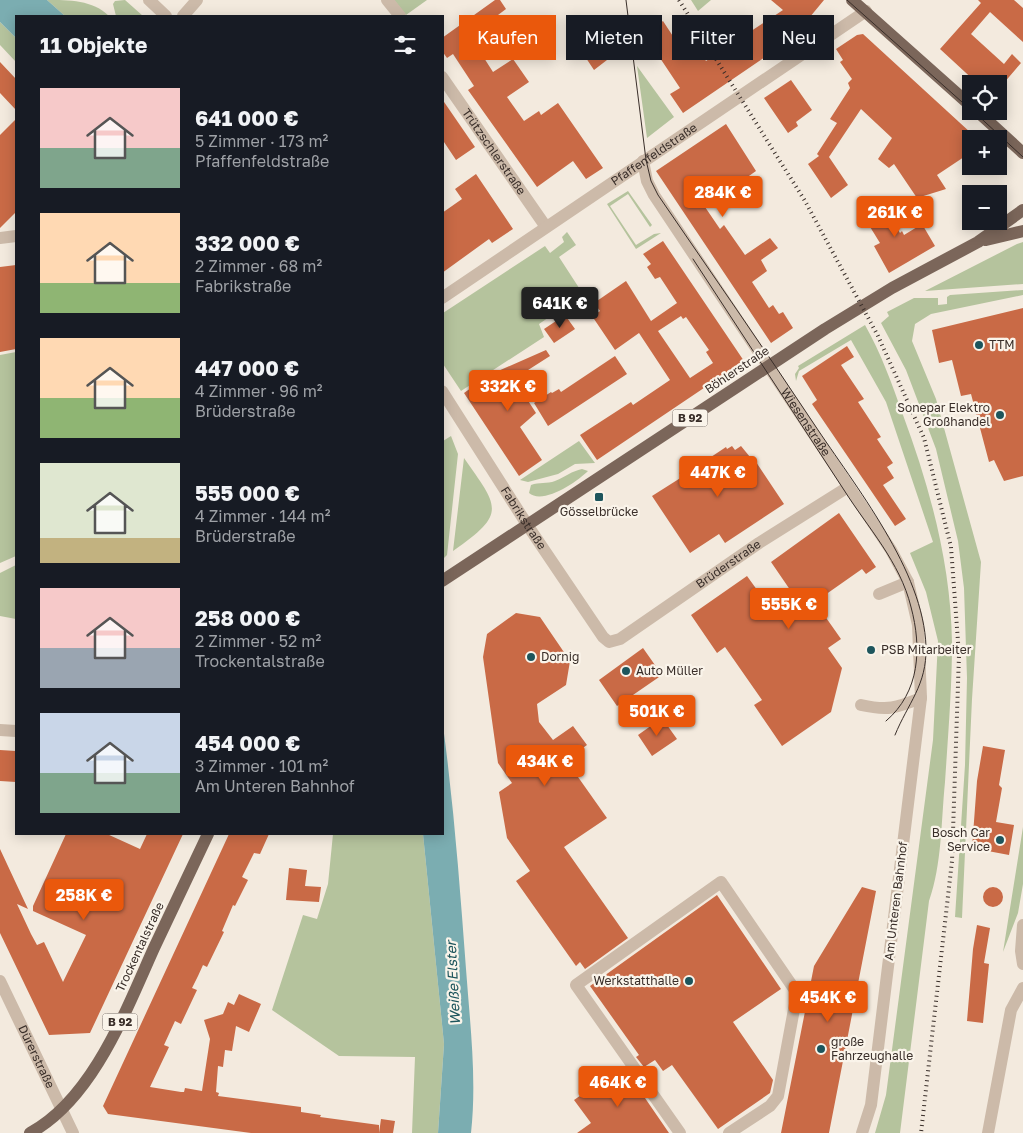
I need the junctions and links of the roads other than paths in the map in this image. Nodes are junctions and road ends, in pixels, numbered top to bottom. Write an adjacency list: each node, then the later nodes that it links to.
1 (149, 0): 6 (street)
2 (197, 0): 7 (street)
3 (387, 0): 8 (street)
4 (852, 0): 5 (main road)
5 (866, 10): 10 (main road); 13 (street, Pfaffenfeldstraße)
6 (165, 15)
7 (184, 15)
8 (399, 15)
9 (444, 80): 15 (street, Trützschlerstraße)
10 (962, 98)
11 (987, 120): 12 (main road)
12 (1023, 153)
13 (643, 161): 15 (street, Pfaffenfeldstraße); 21 (street, Wiesenstraße)
14 (1023, 210): 19 (main road, Böhlerstraße / B 92)
15 (546, 227): 20 (street, Pfaffenfeldstraße)
16 (1023, 231): 19 (main road, Böhlerstraße / B 92)
17 (15, 236): 18 (street)
18 (0, 238)
19 (978, 242): 21 (main road, Böhlerstraße / B 92)
20 (444, 297)
21 (770, 365): 23 (street, Wiesenstraße); 24 (main road, Böhlerstraße / B 92)
22 (444, 395): 24 (street, Fabrikstraße)
23 (848, 487): 26 (street, Wiesenstraße); 28 (street, Brüderstraße)
24 (528, 526): 25 (main road, Böhlerstraße / B 92); 28 (street, Fabrikstraße)
25 (444, 580)
26 (908, 582): 27 (street); 29 (street, Wiesenstraße)
27 (879, 594)
28 (609, 642)
29 (921, 698): 30 (street); 43 (street, Am Unteren Bahnhof)
30 (860, 705)
31 (0, 730): 32 (street)
32 (15, 731)
33 (208, 835): 38 (main road, Trockentalstraße / B 92)
34 (1023, 925): 35 (street)
35 (1023, 964)
36 (0, 981): 38 (street, Dürerstraße)
37 (1023, 988): 44 (street)
38 (61, 1109): 39 (main road, Trockentalstraße / B 92); 40 (street, Dürerstraße)
39 (30, 1133)
40 (72, 1133)
41 (680, 1133): 42 (street)
42 (729, 1133)
43 (862, 1133)
44 (988, 1133)

